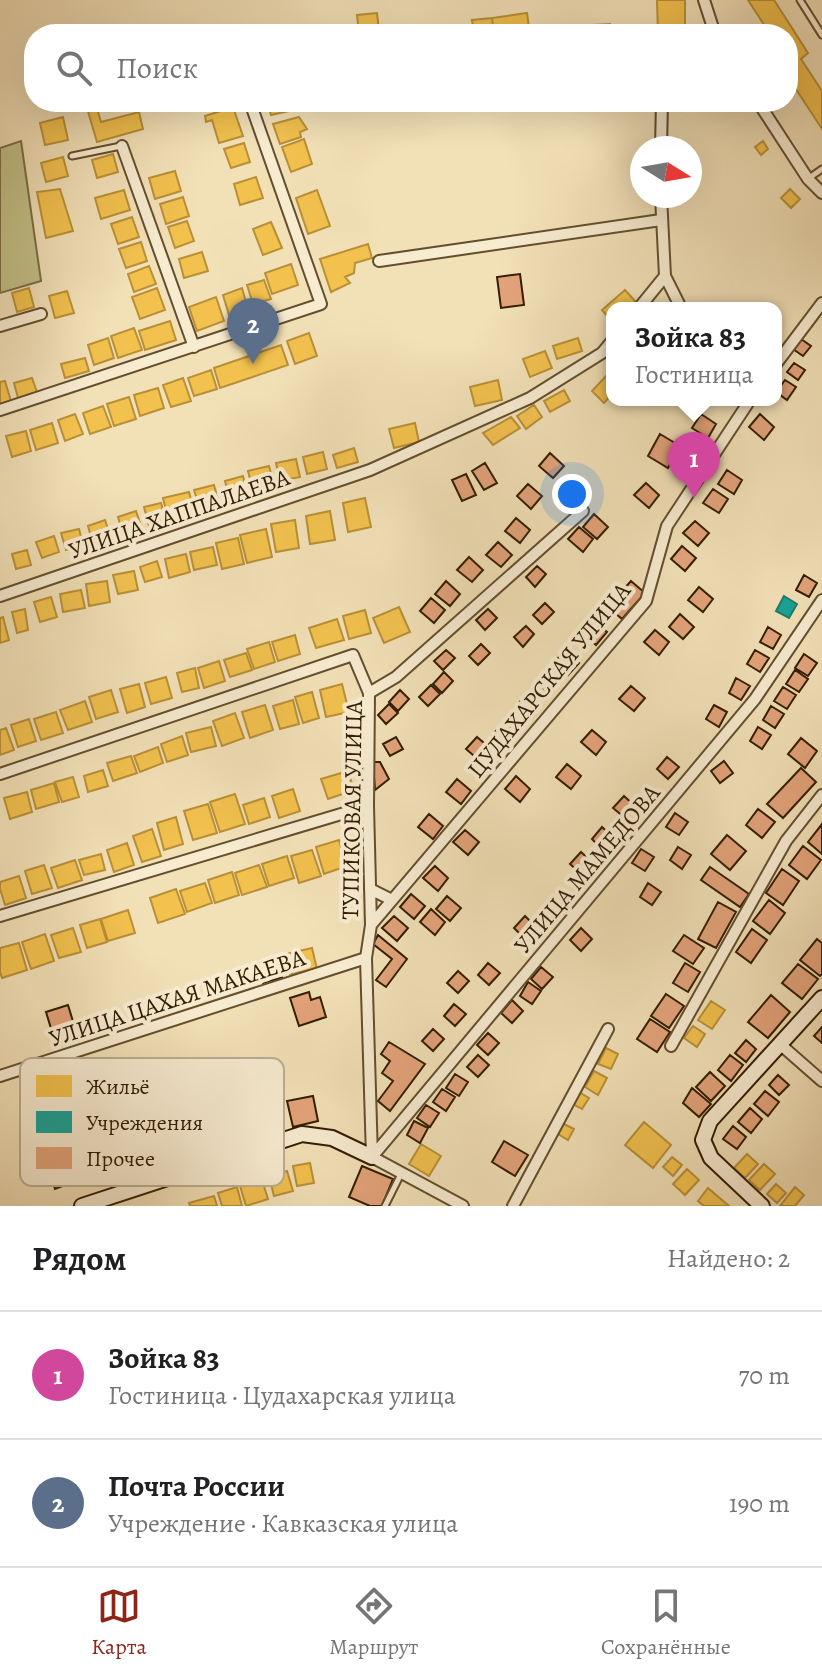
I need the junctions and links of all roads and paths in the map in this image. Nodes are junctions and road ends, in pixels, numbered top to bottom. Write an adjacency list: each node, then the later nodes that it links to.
1 (704, 0): 3 (street)
2 (800, 0): 4 (lane)
3 (712, 24)
4 (822, 35)
5 (254, 112): 23 (street)
6 (662, 112): 8 (street)
7 (764, 112): 12 (street)
8 (661, 136)
9 (122, 146): 10 (lane); 23 (street)
10 (72, 156)
11 (822, 169): 12 (lane)
12 (808, 179): 13 (street)
13 (822, 193)
14 (661, 208): 15 (street)
15 (661, 220): 16 (street); 17 (street)
16 (379, 261)
17 (665, 276): 18 (street); 19 (street)
18 (644, 302)
19 (678, 302)
20 (822, 303): 25 (street)
21 (41, 314): 22 (street)
22 (0, 326)
23 (194, 347): 27 (street)
24 (606, 348): 29 (street, УЛИЦА ХАППАЛАЕВА)
25 (782, 356)
26 (746, 406): 36 (street, ЦУДАХАРСКАЯ УЛИЦА)
27 (0, 410)
28 (583, 511): 31 (street, ТУПИКОВАЯ УЛИЦА)
29 (0, 596)
30 (822, 600): 49 (street, УЛИЦА МАМЕДОВА)
31 (369, 693): 32 (street); 34 (street, ТУПИКОВАЯ УЛИЦА)
32 (0, 774)
33 (822, 795): 43 (street)
34 (368, 806): 35 (street, ТУПИКОВАЯ УЛИЦА); 37 (street)
35 (370, 889): 36 (street); 38 (street, ТУПИКОВАЯ УЛИЦА)
36 (392, 900): 38 (street, ЦУДАХАРСКАЯ УЛИЦА)
37 (0, 916)
38 (371, 925): 39 (street, ТУПИКОВАЯ УЛИЦА)
39 (366, 958): 44 (street, УЛИЦА ЦАХАЯ МАКАЕВА); 49 (street, ТУПИКОВАЯ УЛИЦА)
40 (822, 998): 42 (street)
41 (608, 1029): 55 (street)
42 (781, 1045): 47 (street); 56 (street)
43 (671, 1046)
44 (56, 1058)
45 (20, 1070): 46 (street, УЛИЦА ЦАХАЯ МАКАЕВА)
46 (0, 1076)
47 (822, 1081)
48 (284, 1140): 49 (street)
49 (372, 1157): 50 (street)
50 (402, 1172): 53 (lane); 54 (street)
51 (143, 1186): 52 (street)
52 (82, 1206)
53 (385, 1206)
54 (463, 1206)
55 (513, 1206)
56 (762, 1206)

